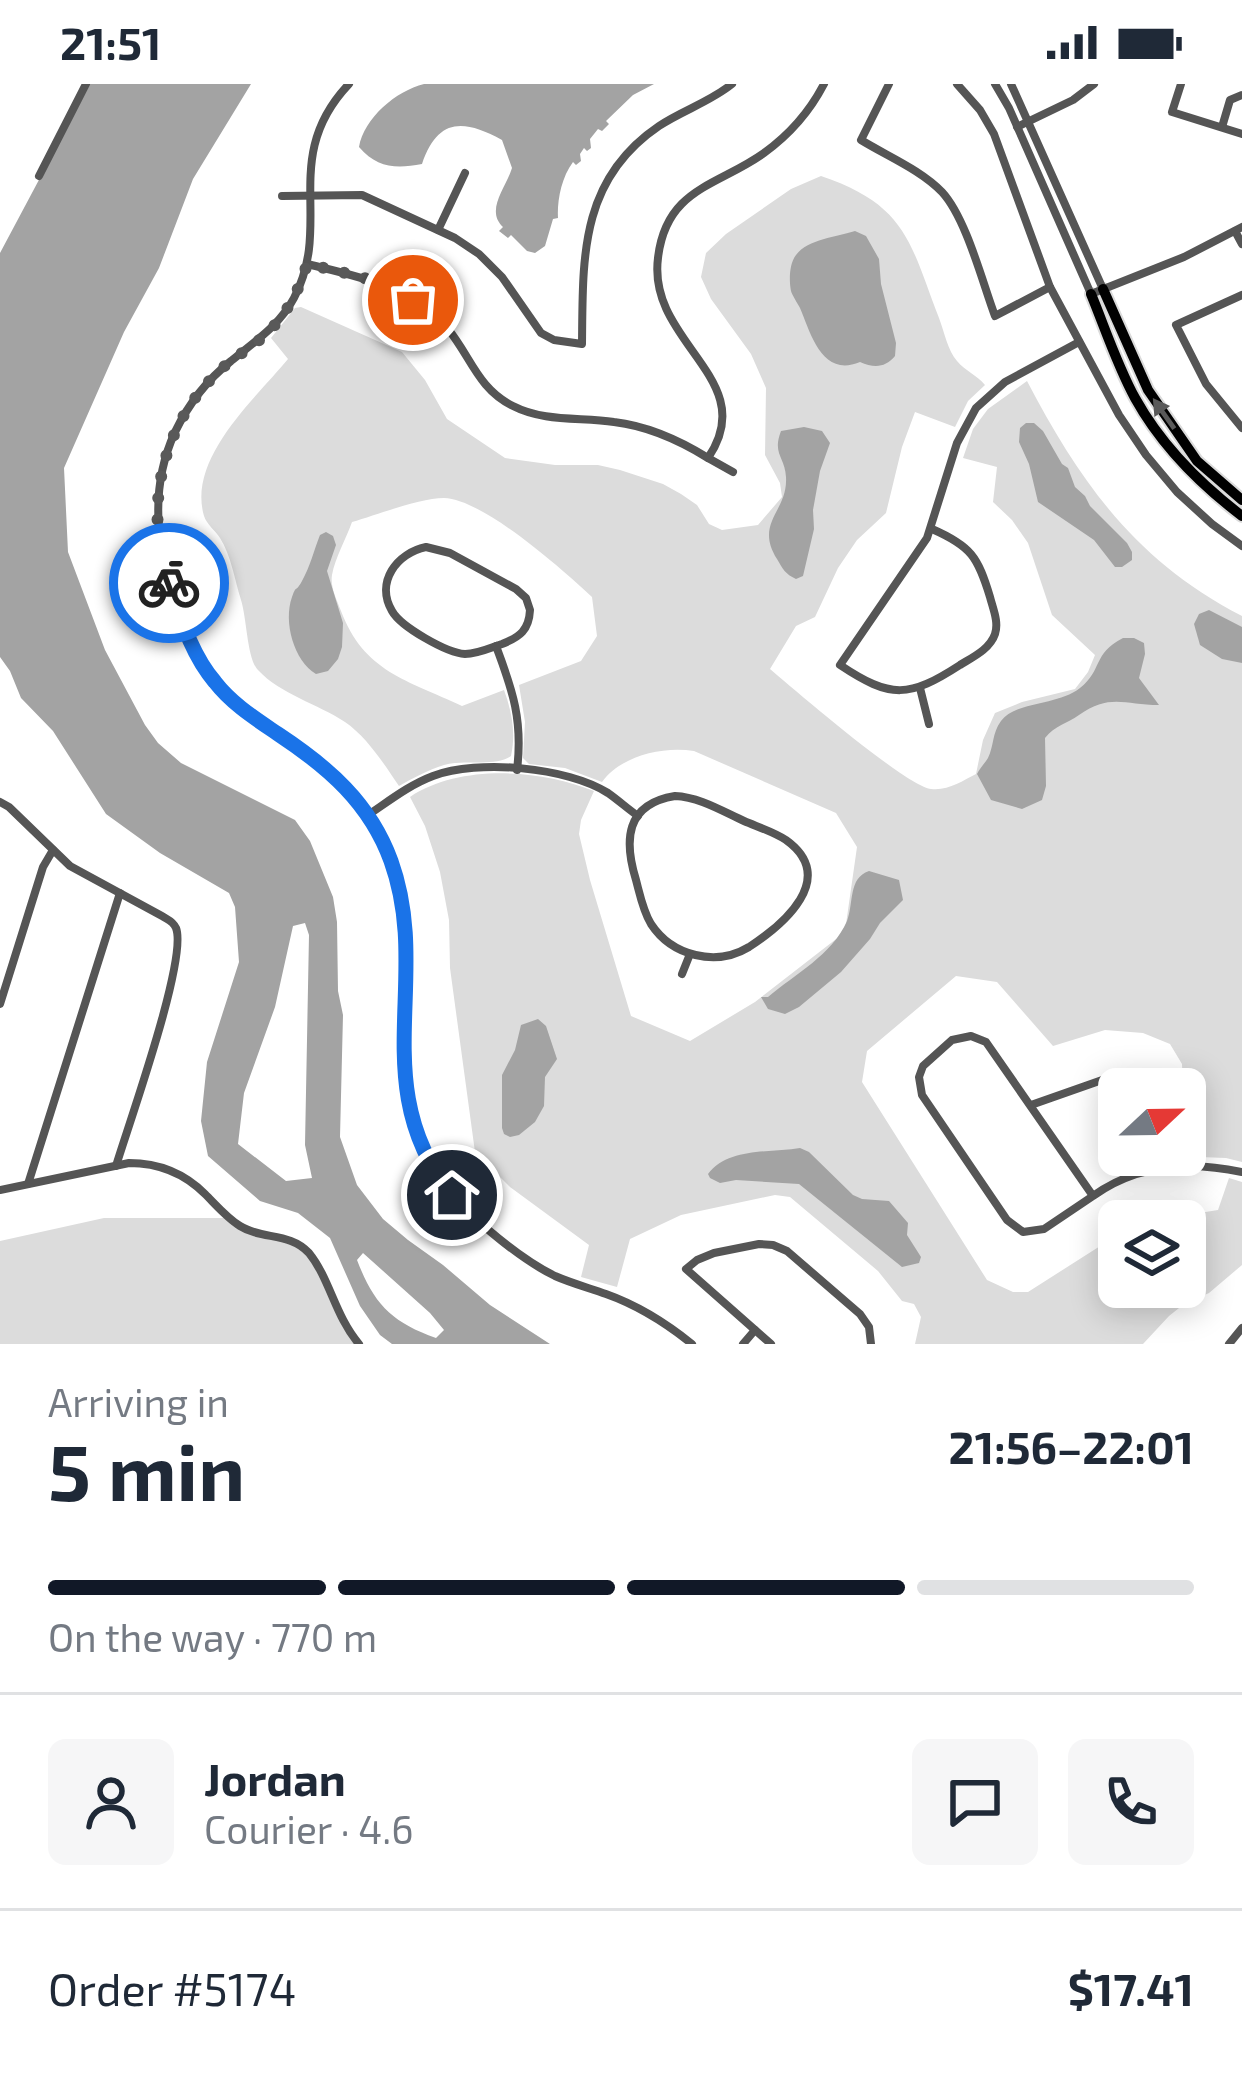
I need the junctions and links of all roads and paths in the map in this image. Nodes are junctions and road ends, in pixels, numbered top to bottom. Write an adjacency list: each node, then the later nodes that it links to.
1 (86, 84): 17 (street)
2 (349, 84): 19 (street)
3 (732, 84): 21 (street)
4 (824, 84): 29 (street)
5 (889, 84): 24 (street)
6 (957, 84): 24 (street)
7 (995, 84): 13 (street)
8 (1011, 84): 12 (street)
9 (1094, 84): 12 (street)
10 (1181, 84): 14 (street)
11 (1242, 95): 14 (street)
12 (1030, 122): 13 (street); 25 (street)
13 (1017, 127): 25 (street)
14 (1222, 127): 15 (street)
15 (1242, 134)
16 (465, 173): 21 (street)
17 (39, 176)
18 (282, 196): 19 (street)
19 (309, 196): 21 (street); 23 (street)
20 (1239, 229): 22 (street); 25 (street)
21 (438, 230)
22 (1242, 244)
23 (307, 264): 29 (street); 42 (street)
24 (1050, 287): 27 (street)
25 (1097, 291): 31 (main road, one-way to 25); 32 (main road)
26 (1242, 295): 28 (street)
27 (1079, 342): 33 (street); 34 (street)
28 (1242, 428)
29 (709, 458): 30 (street)
30 (733, 472)
31 (1242, 500)
32 (1242, 516)
33 (932, 530): 35 (street); 38 (street)
34 (1242, 546)
35 (994, 638): 36 (street); 38 (street)
36 (1004, 644)
37 (496, 646): 37 (street); 40 (street)
38 (920, 688): 39 (street)
39 (929, 724)
40 (517, 770): 42 (street); 43 (street)
41 (0, 802): 44 (street)
42 (368, 815): 59 (street)
43 (638, 816): 46 (street); 46 (street)
44 (53, 850): 45 (street); 48 (street)
45 (120, 893): 51 (street); 53 (street)
46 (690, 954): 47 (street)
47 (682, 974)
48 (0, 1004)
49 (1098, 1082): 50 (street)
50 (1031, 1106): 55 (street); 55 (street)
51 (116, 1166): 53 (street); 58 (street)
52 (1242, 1172): 55 (street)
53 (28, 1184): 54 (street)
54 (0, 1190)
55 (1093, 1196)
56 (1242, 1328): 63 (street)
57 (755, 1330): 60 (street); 61 (street); 62 (street)
58 (358, 1344)
59 (692, 1344)
60 (743, 1344)
61 (771, 1344)
62 (871, 1344)
63 (1229, 1344)

